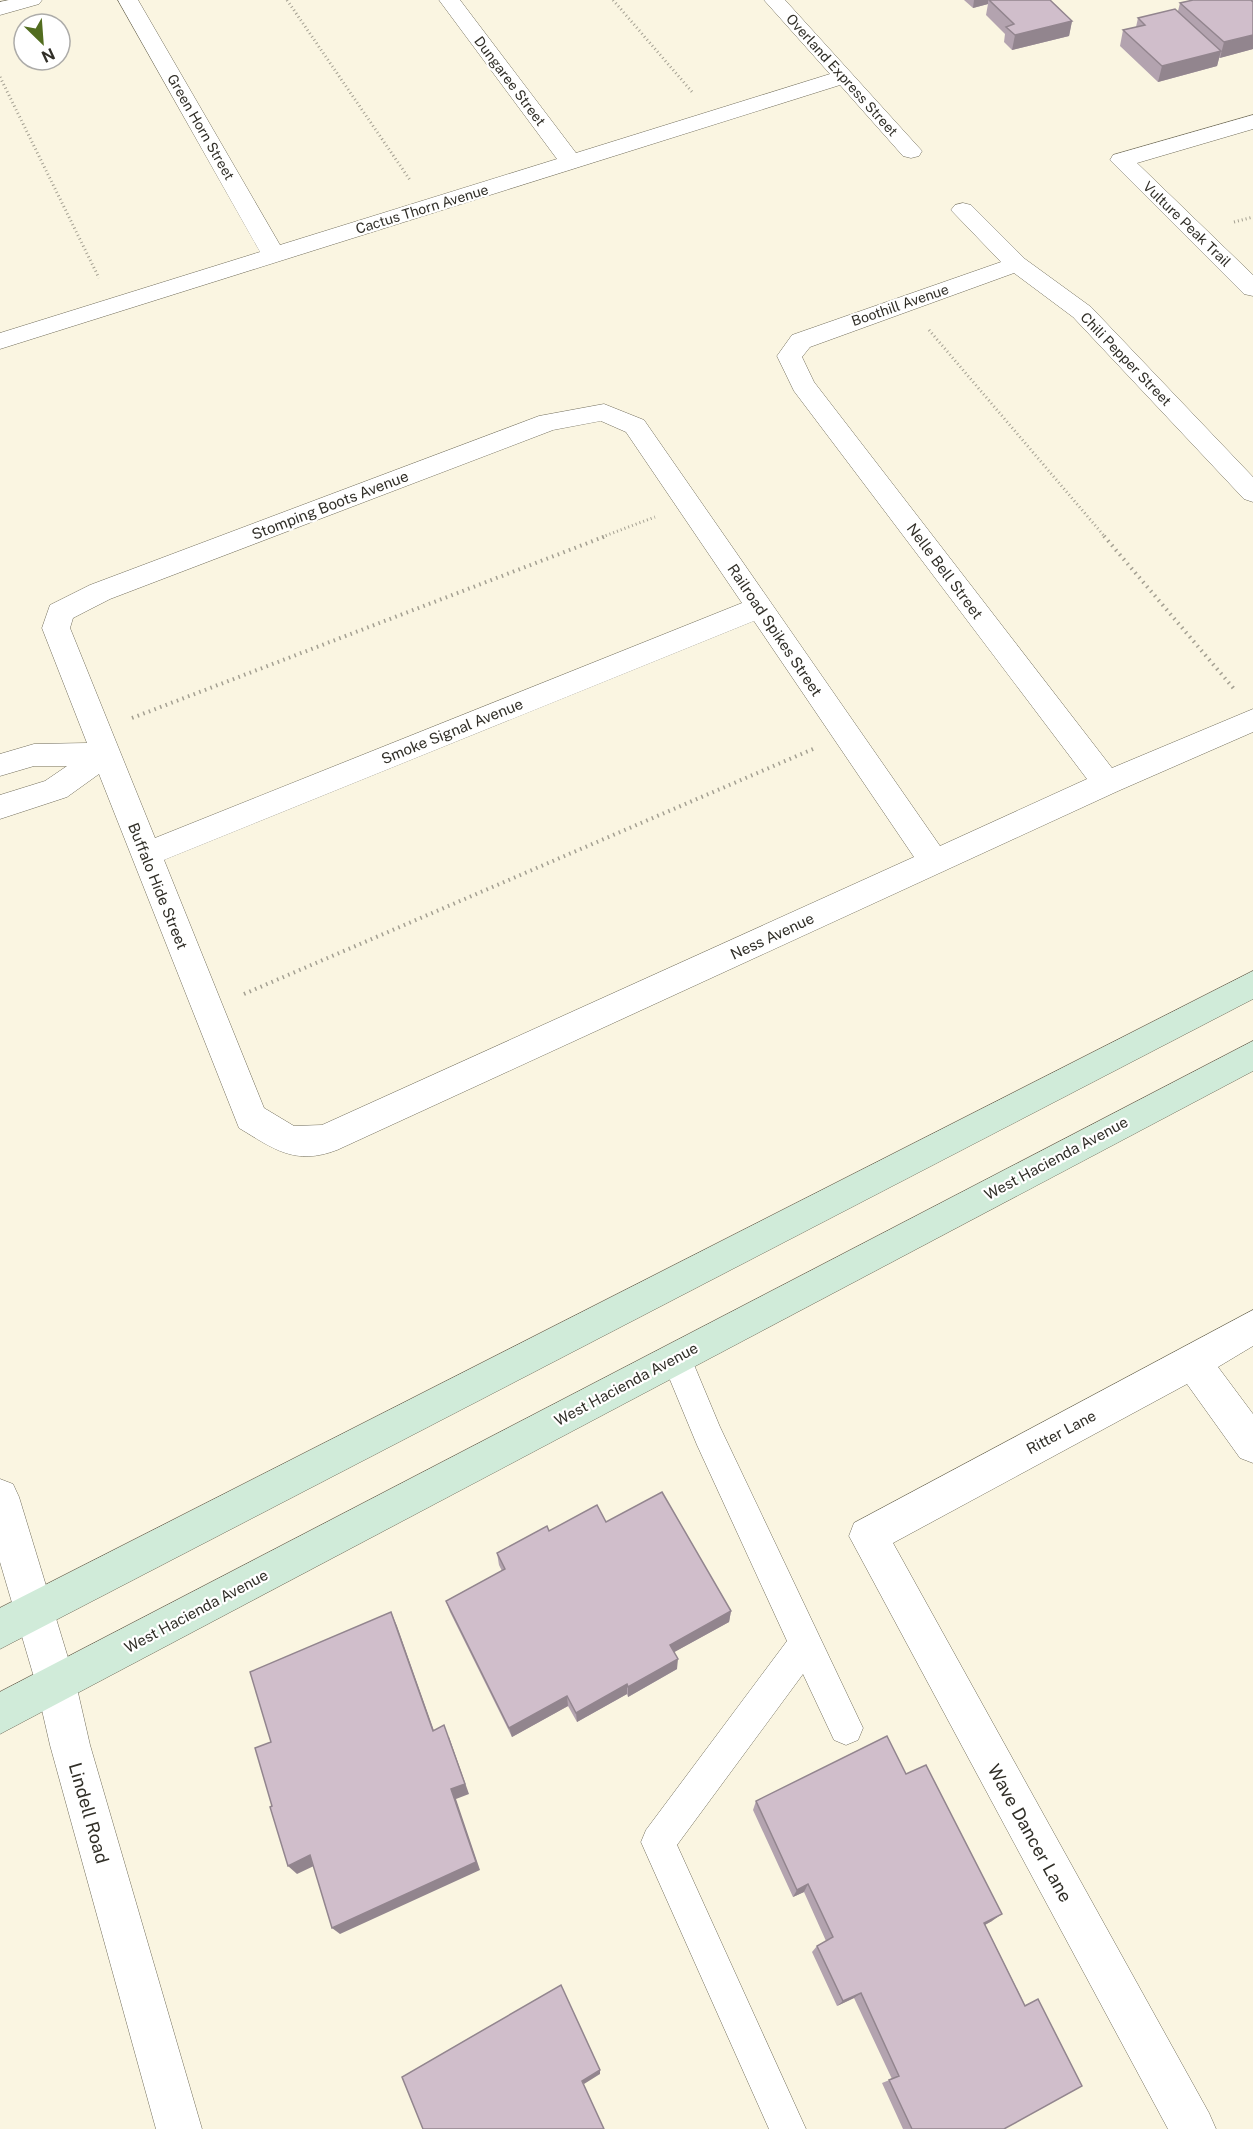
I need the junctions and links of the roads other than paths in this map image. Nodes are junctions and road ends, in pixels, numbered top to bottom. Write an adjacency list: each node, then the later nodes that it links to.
1 (32, 0): 5 (street)
2 (128, 0): 11 (street, Green Horn Street)
3 (449, 0): 9 (street, Dungaree Street)
4 (774, 0): 6 (street, Overland Express Street)
5 (0, 9)
6 (843, 77): 8 (street, Overland Express Street); 9 (street, Cactus Thorn Avenue)
7 (1253, 122): 13 (street, Vulture Peak Trail)
8 (911, 151)
9 (571, 162): 11 (street, Cactus Thorn Avenue)
10 (963, 210): 12 (street, Chili Pepper Street)
11 (274, 255): 14 (street, Cactus Thorn Avenue)
12 (1017, 264): 15 (street, Boothill Avenue); 17 (street, Chili Pepper Street)
13 (1253, 289)
14 (0, 340)
15 (789, 356): 23 (street, Nelle Bell Street)
16 (604, 412): 18 (street, Railroad Spikes Street); 19 (street, Stomping Boots Avenue)
17 (1253, 493)
18 (760, 608): 25 (street, Smoke Signal Avenue); 26 (street, Railroad Spikes Street)
19 (60, 612): 21 (street, Buffalo Hide Street)
20 (1253, 720): 23 (street, Ness Avenue)
21 (101, 743): 22 (street); 24 (street); 25 (street, Buffalo Hide Street)
22 (0, 765)
23 (1107, 783): 26 (street, Ness Avenue)
24 (0, 807)
25 (145, 855): 29 (street, Buffalo Hide Street)
26 (934, 862): 29 (street, Ness Avenue)
27 (1253, 984): 36 (main road)
28 (1253, 1055): 31 (main road, West Hacienda Avenue)
29 (290, 1141)
30 (1253, 1327): 32 (street, Ritter Lane)
31 (676, 1358): 38 (lane); 39 (main road, West Hacienda Avenue)
32 (1193, 1362): 33 (street); 35 (street, Ritter Lane)
33 (1253, 1445)
34 (0, 1497): 36 (street, Lindell Road)
35 (868, 1536): 44 (street, Wave Dancer Lane)
36 (35, 1611): 37 (main road); 39 (street, Lindell Road)
37 (0, 1629)
38 (805, 1644): 41 (lane); 43 (lane)
39 (56, 1684): 40 (main road, West Hacienda Avenue); 42 (street, Lindell Road)
40 (0, 1714)
41 (846, 1728)
42 (179, 2129)
43 (788, 2129)
44 (1193, 2129)

